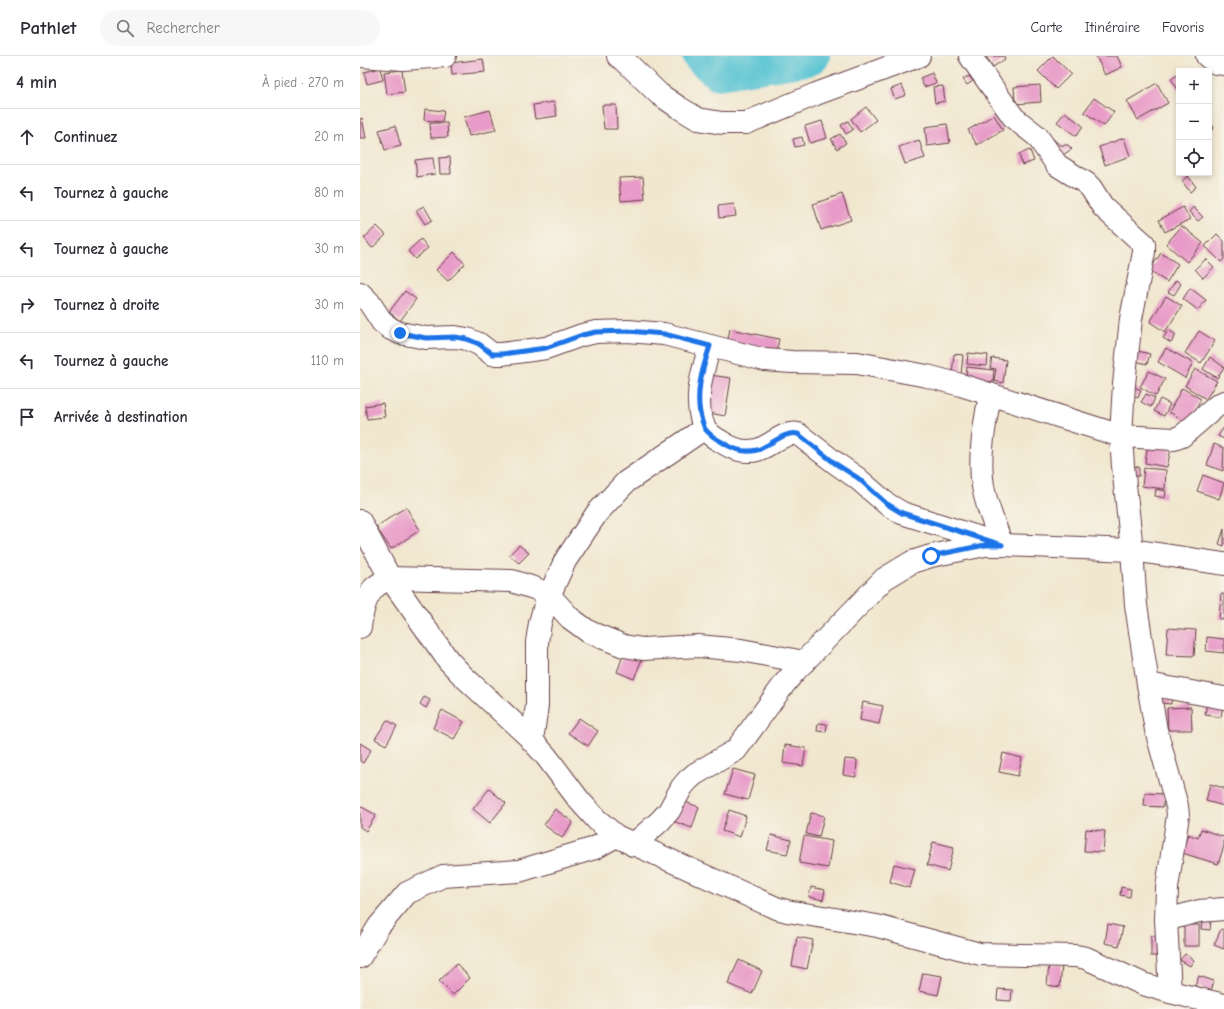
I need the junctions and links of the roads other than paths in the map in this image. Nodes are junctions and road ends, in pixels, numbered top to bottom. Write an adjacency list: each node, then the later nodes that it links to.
1 (360, 56): 2 (street)
2 (445, 56)
3 (618, 56): 4 (street)
4 (919, 56)
5 (970, 56): 13 (street)
6 (1208, 56): 7 (street)
7 (1224, 64)
8 (360, 293): 9 (street)
9 (710, 346): 10 (street); 12 (street)
10 (990, 394): 13 (street); 15 (street)
11 (1224, 402): 13 (street)
12 (705, 428): 15 (street); 19 (street)
13 (1121, 436): 16 (street)
14 (360, 521): 18 (street)
15 (1002, 545): 16 (street); 21 (street)
16 (1132, 550): 17 (street); 22 (street)
17 (1224, 564)
18 (390, 578): 19 (street); 20 (street); 24 (street)
19 (549, 595): 21 (street); 24 (street)
20 (360, 627)
21 (804, 662): 25 (street)
22 (1148, 684): 23 (street); 27 (street)
23 (1224, 698)
24 (532, 741): 25 (street)
25 (625, 841): 28 (street); 29 (street)
26 (1224, 909): 27 (street)
27 (1166, 920): 29 (street)
28 (363, 941)
29 (1170, 992): 30 (street)
30 (1224, 1005)

